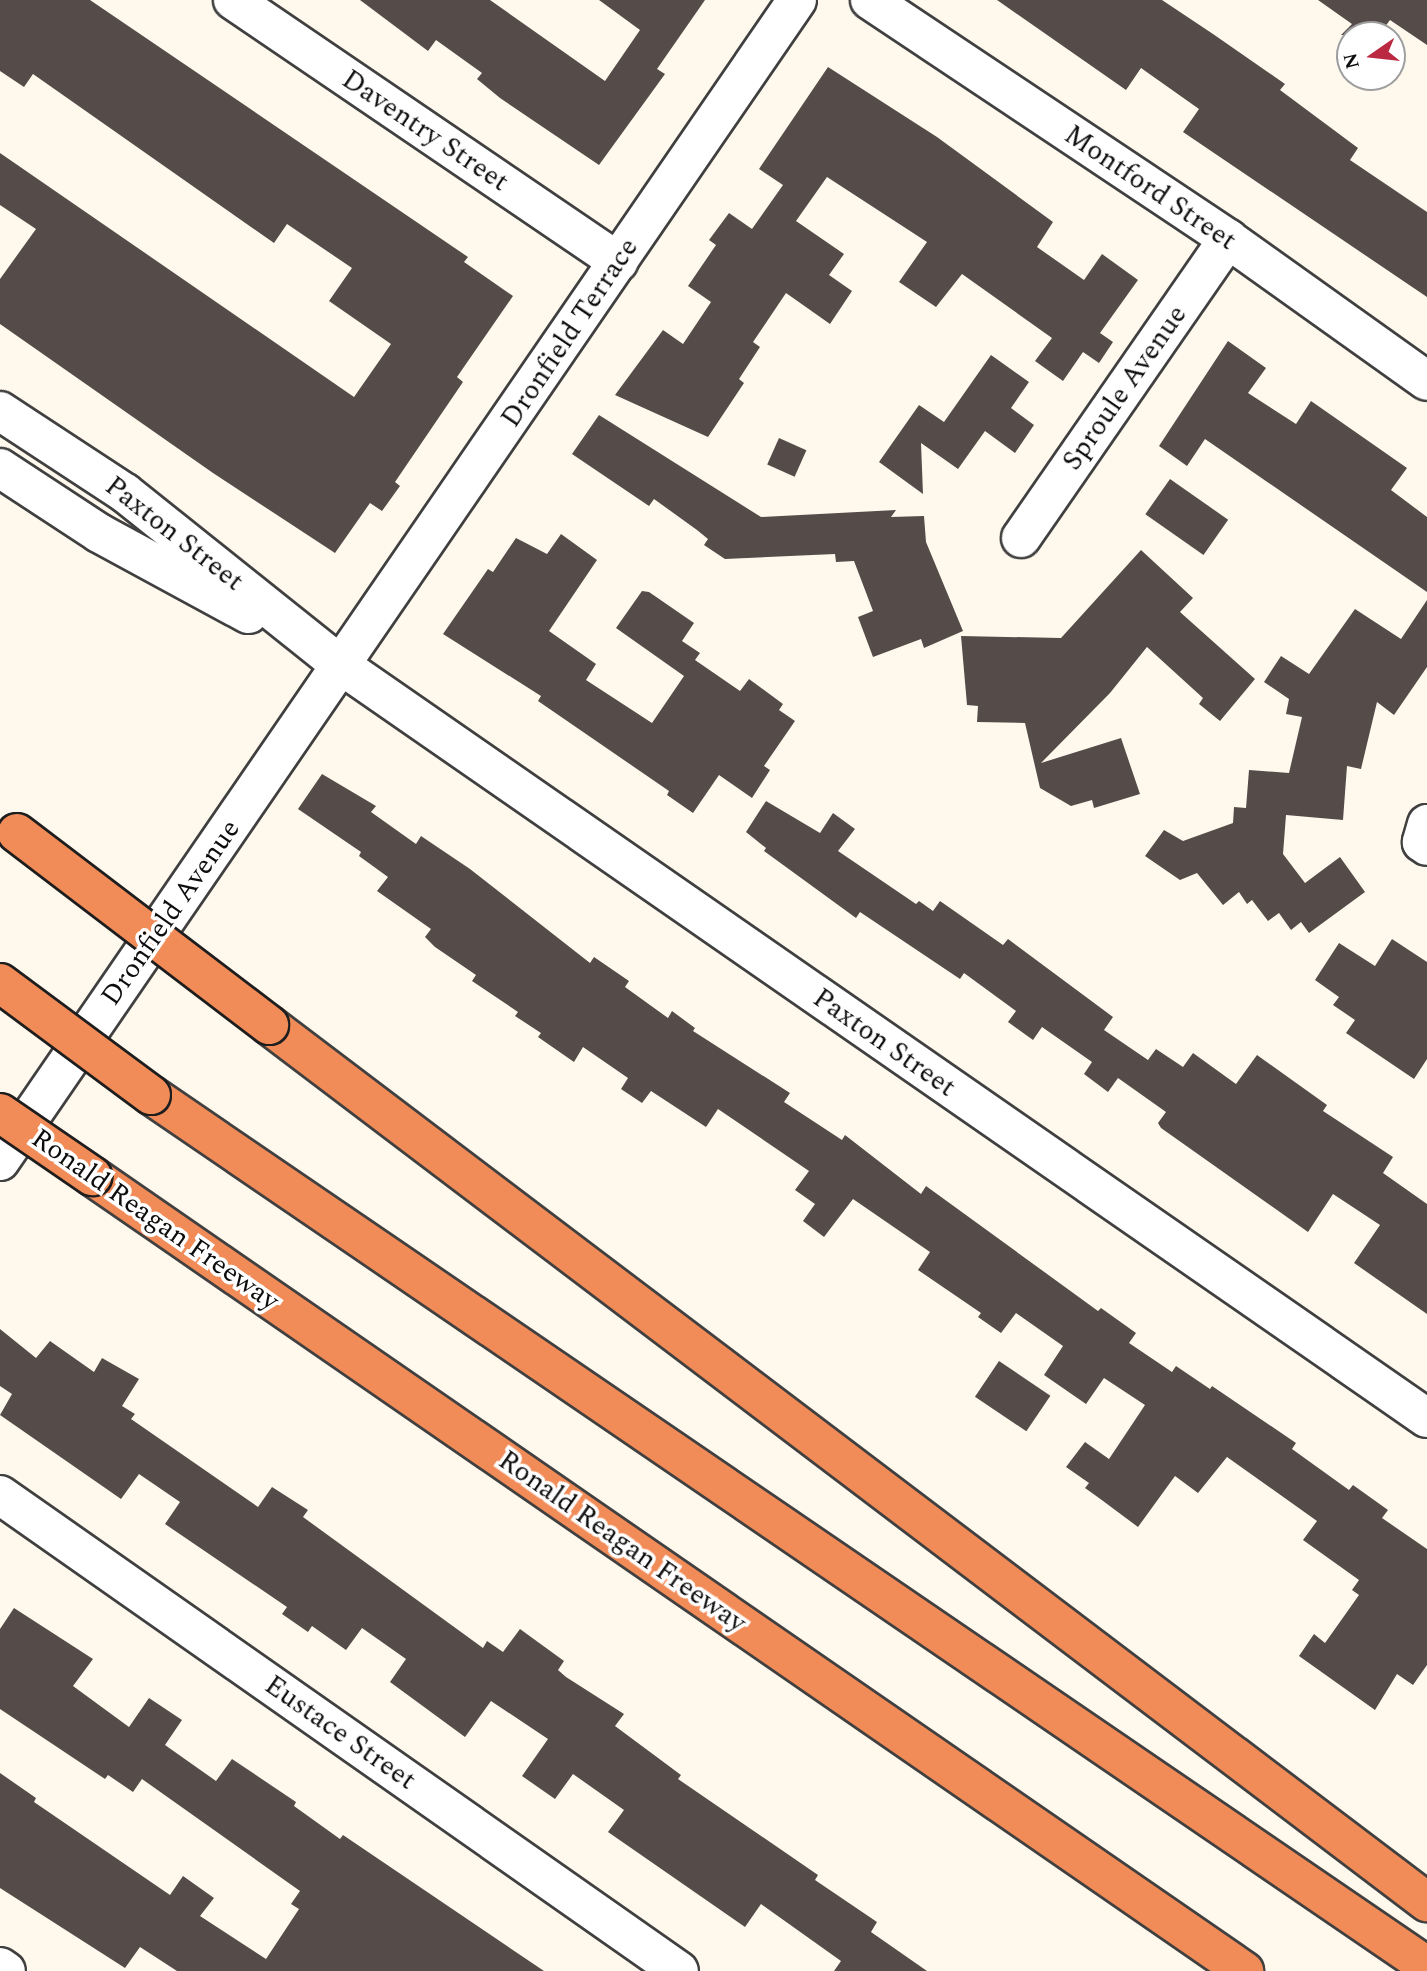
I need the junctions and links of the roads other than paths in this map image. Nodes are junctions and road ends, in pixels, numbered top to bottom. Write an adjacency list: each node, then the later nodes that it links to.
1 (233, 0): 5 (street, Daventry Street)
2 (797, 0): 5 (street, Dronfield Terrace)
3 (870, 0): 4 (street, Montford Street)
4 (1228, 239): 6 (street, Montford Street); 9 (street, Sproule Avenue)
5 (618, 262): 10 (street, Dronfield Terrace)
6 (1427, 381)
7 (0, 411): 10 (street, Paxton Street)
8 (0, 468): 10 (street, Paxton Street)
9 (1021, 538)
10 (342, 666): 14 (street, Dronfield Avenue); 15 (street, Paxton Street)
11 (8, 826): 17 (highway, bridge)
12 (0, 984): 18 (highway, bridge)
13 (0, 1113): 22 (highway, Ronald Reagan Freeway, bridge)
14 (0, 1161)
15 (1427, 1419)
16 (0, 1495): 21 (street, Eustace Street)
17 (1427, 1902)
18 (1427, 1966)
19 (0, 1967): 20 (street)
20 (6, 1971)
21 (679, 1971)
22 (1244, 1971)

